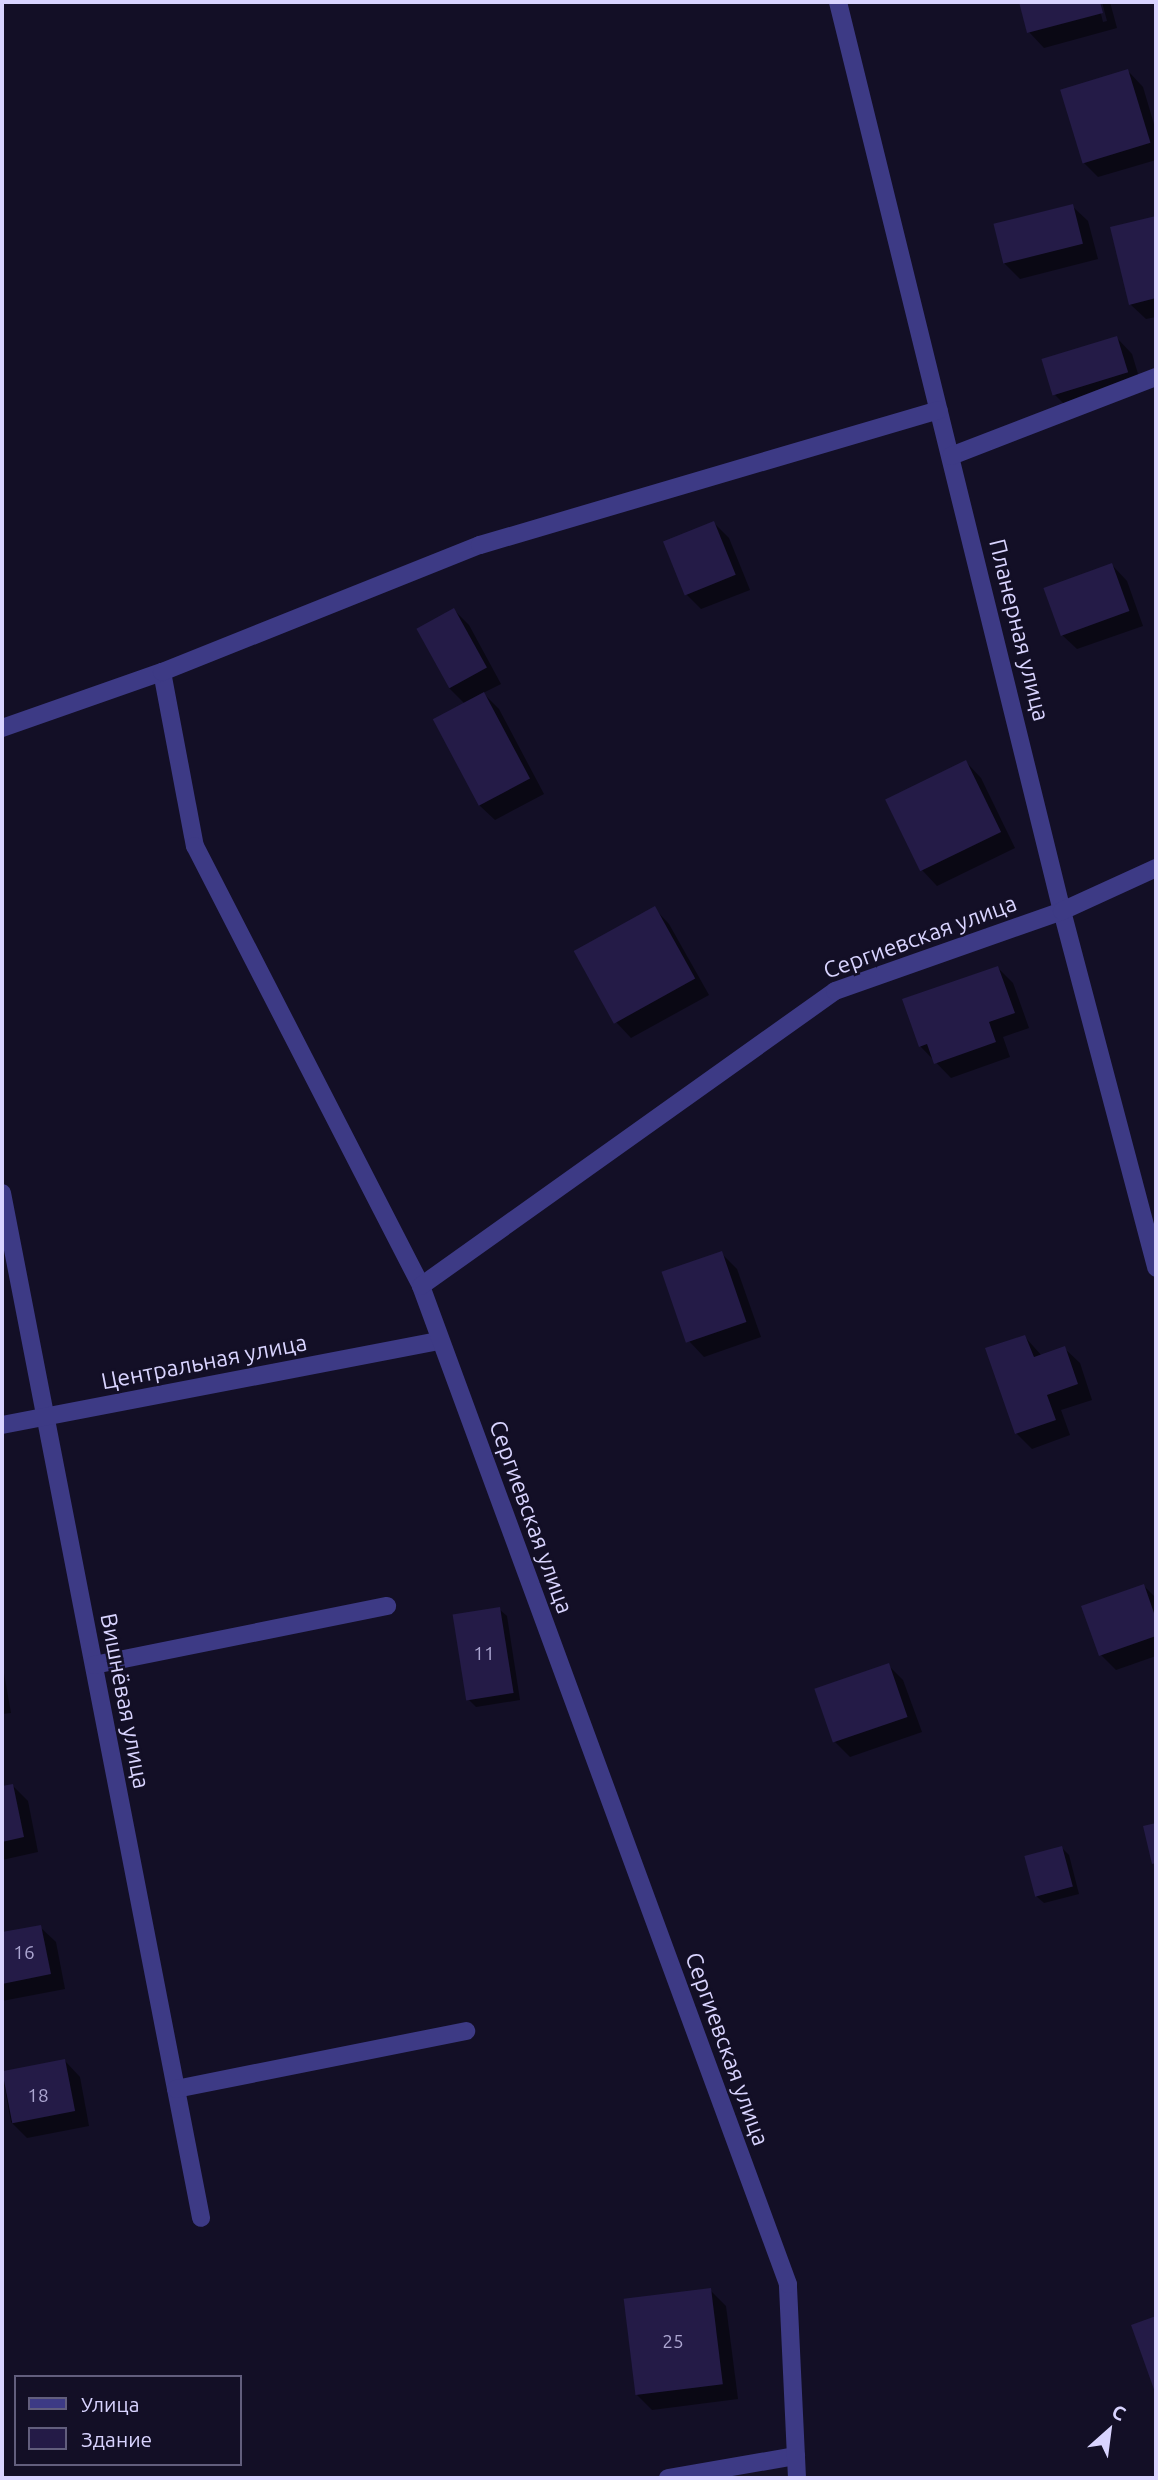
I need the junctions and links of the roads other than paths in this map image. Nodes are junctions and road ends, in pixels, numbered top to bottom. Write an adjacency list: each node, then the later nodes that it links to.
1 (838, 2): 3 (street, Планерная улица)
2 (1156, 377): 4 (street)
3 (939, 410): 4 (street, Планерная улица); 5 (street)
4 (951, 456): 8 (street, Планерная улица)
5 (162, 672): 6 (street); 11 (street)
6 (2, 728)
7 (1156, 868): 8 (street, Сергиевская улица)
8 (1062, 911): 10 (street, Планерная улица); 11 (street, Сергиевская улица)
9 (2, 1193): 13 (street, Вишнёвая улица)
10 (1156, 1268)
11 (421, 1286): 12 (street, Сергиевская улица)
12 (439, 1341): 13 (street, Центральная улица); 20 (street, Сергиевская улица)
13 (45, 1416): 14 (street, Центральная улица); 16 (street, Вишнёвая улица)
14 (2, 1425)
15 (387, 1606): 16 (street)
16 (93, 1665): 18 (street, Вишнёвая улица)
17 (466, 2031): 18 (street)
18 (176, 2088): 19 (street, Вишнёвая улица)
19 (201, 2218)
20 (796, 2456): 21 (street); 22 (street, Сергиевская улица)
21 (668, 2478)
22 (797, 2478)

